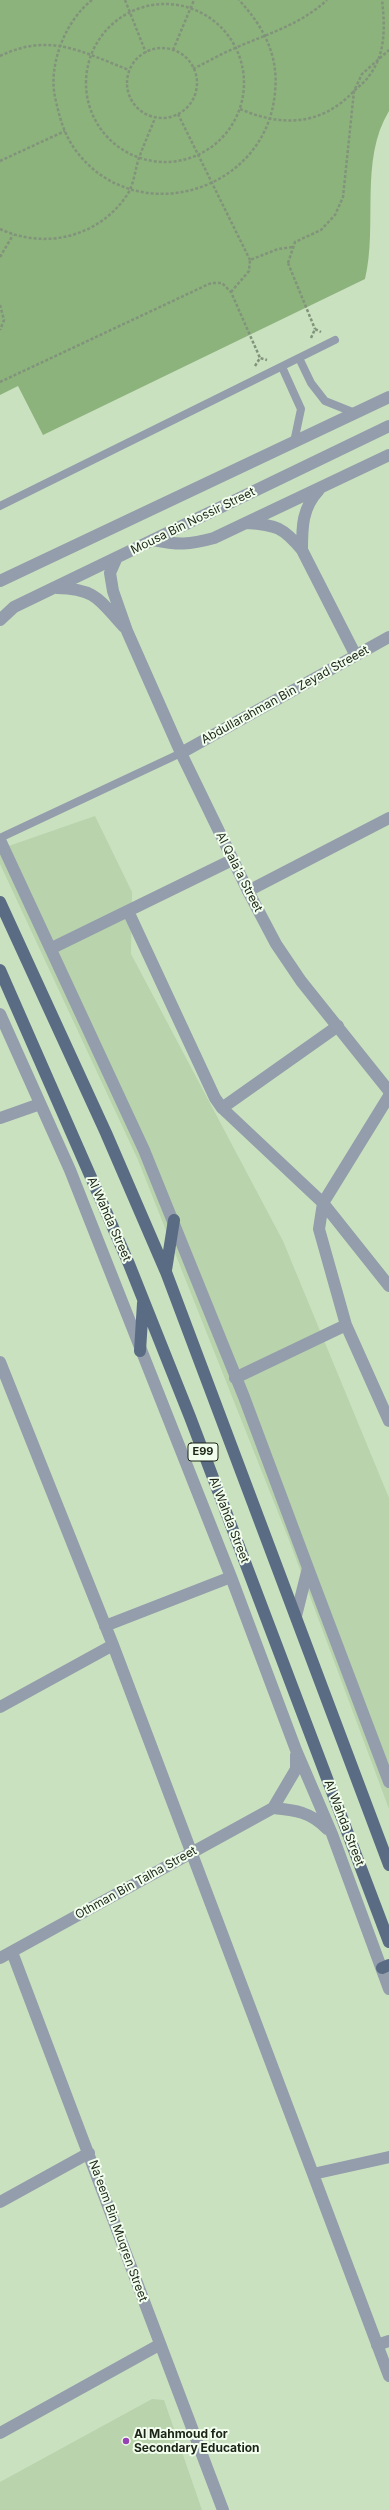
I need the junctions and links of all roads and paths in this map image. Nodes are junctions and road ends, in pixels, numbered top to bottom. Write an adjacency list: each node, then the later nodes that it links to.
1 (92, 0): 10 (path)
2 (125, 0): 8 (path)
3 (194, 0): 7 (path)
4 (239, 0): 9 (path)
5 (327, 0): 9 (path)
6 (382, 0): 17 (path)
7 (190, 9): 8 (path); 11 (path); 12 (path)
8 (131, 13): 14 (path); 15 (path)
9 (266, 36): 11 (path); 24 (path)
10 (61, 44): 15 (path); 16 (path); 25 (path)
11 (236, 48): 18 (path); 21 (path)
12 (173, 50): 14 (path); 18 (path)
13 (389, 50): 17 (path)
14 (146, 53): 19 (path)
15 (91, 55): 19 (path); 27 (path)
16 (0, 56)
17 (379, 58): 20 (path); 20 (path)
18 (194, 69): 22 (path)
19 (129, 70): 23 (path)
20 (354, 91): 24 (path); 35 (path)
21 (240, 110): 24 (path); 26 (path)
22 (178, 114): 23 (path); 26 (path)
23 (156, 118): 27 (path)
24 (270, 120): 29 (path)
25 (65, 131): 28 (path); 30 (path)
26 (197, 155): 27 (path); 29 (path)
27 (139, 158): 30 (path)
28 (0, 161)
29 (212, 183): 30 (path); 34 (path)
30 (130, 189): 32 (path)
31 (0, 229): 32 (path)
32 (13, 235): 33 (path)
33 (0, 257)
34 (250, 260): 35 (path); 36 (path)
35 (288, 263): 38 (path)
36 (231, 292): 41 (path); 44 (path)
37 (0, 304): 39 (path)
38 (315, 329)
39 (0, 330)
40 (335, 340): 42 (lane)
41 (260, 358)
42 (299, 358): 43 (lane); 46 (lane)
43 (282, 367): 48 (lane); 51 (lane)
44 (0, 382)
45 (389, 397): 46 (street)
46 (355, 413): 48 (street)
47 (389, 426): 53 (street, Mousa Bin Nossir Street)
48 (294, 442): 56 (street)
49 (389, 455): 50 (street)
50 (324, 486): 52 (street); 54 (street)
51 (0, 506)
52 (245, 523): 53 (street); 54 (street)
53 (153, 540): 55 (street, Mousa Bin Nossir Street)
54 (302, 550): 61 (street)
55 (117, 557): 57 (street, Mousa Bin Nossir Street); 59 (street, Al Qala'a Street)
56 (0, 581)
57 (54, 588): 58 (street, Mousa Bin Nossir Street); 59 (street, Al Qala'a Street)
58 (0, 620)
59 (127, 630): 62 (street, Al Qala'a Street)
60 (389, 637): 61 (street, Abdullarahman Bin Zeyad Streeet)
61 (355, 654): 62 (street, Abdullarahman Bin Zeyad Streeet)
62 (181, 753): 64 (lane); 65 (street, Al Qala'a Street)
63 (389, 818): 66 (street)
64 (0, 839): 69 (street)
65 (232, 860): 66 (street, Al Qala'a Street); 68 (street)
66 (248, 891): 72 (street, Al Qala'a Street)
67 (0, 902): 80 (main road, E99)
68 (128, 911): 69 (street); 76 (street)
69 (52, 948): 79 (street)
70 (0, 970): 82 (main road, Al Wahda Street / E99)
71 (0, 1014): 75 (street)
72 (338, 1026): 73 (street, Al Qala'a Street); 76 (street)
73 (389, 1091)
74 (389, 1096): 78 (street)
75 (40, 1104): 77 (street); 84 (street)
76 (222, 1108): 78 (street)
77 (0, 1118)
78 (323, 1203): 81 (street); 83 (street)
79 (174, 1220): 80 (main road); 86 (street)
80 (166, 1272): 90 (main road, E99)
81 (389, 1286)
82 (143, 1300): 84 (main road); 100 (main road, Al Wahda Street / E99)
83 (346, 1325): 86 (street); 87 (street)
84 (140, 1351): 89 (street)
85 (0, 1362): 91 (street)
86 (235, 1378): 88 (street)
87 (389, 1421)
88 (308, 1568): 90 (street); 95 (street)
89 (231, 1577): 91 (street); 94 (street)
90 (296, 1616): 99 (main road, E99)
91 (105, 1626): 92 (street)
92 (113, 1645): 93 (street); 98 (street)
93 (0, 1707)
94 (296, 1750): 96 (street, Othman Bin Talha Street); 97 (street)
95 (389, 1782)
96 (273, 1808): 97 (street); 98 (street, Othman Bin Talha Street)
97 (332, 1834): 103 (street)
98 (192, 1853): 101 (street, Othman Bin Talha Street); 107 (street)
99 (389, 1865)
100 (389, 1942)
101 (12, 1952): 102 (street, Othman Bin Talha Street); 105 (street, Na'eem Bin Muqren Street)
102 (0, 1958)
103 (385, 1966): 104 (street)
104 (389, 1989)
105 (89, 2153): 108 (street); 110 (street, Na'eem Bin Muqren Street)
106 (389, 2157): 107 (street)
107 (313, 2174): 111 (street)
108 (0, 2202)
109 (389, 2341): 111 (street)
110 (159, 2345): 113 (street); 114 (street, Na'eem Bin Muqren Street)
111 (377, 2345): 112 (street)
112 (389, 2376)
113 (0, 2433)
114 (223, 2510)

